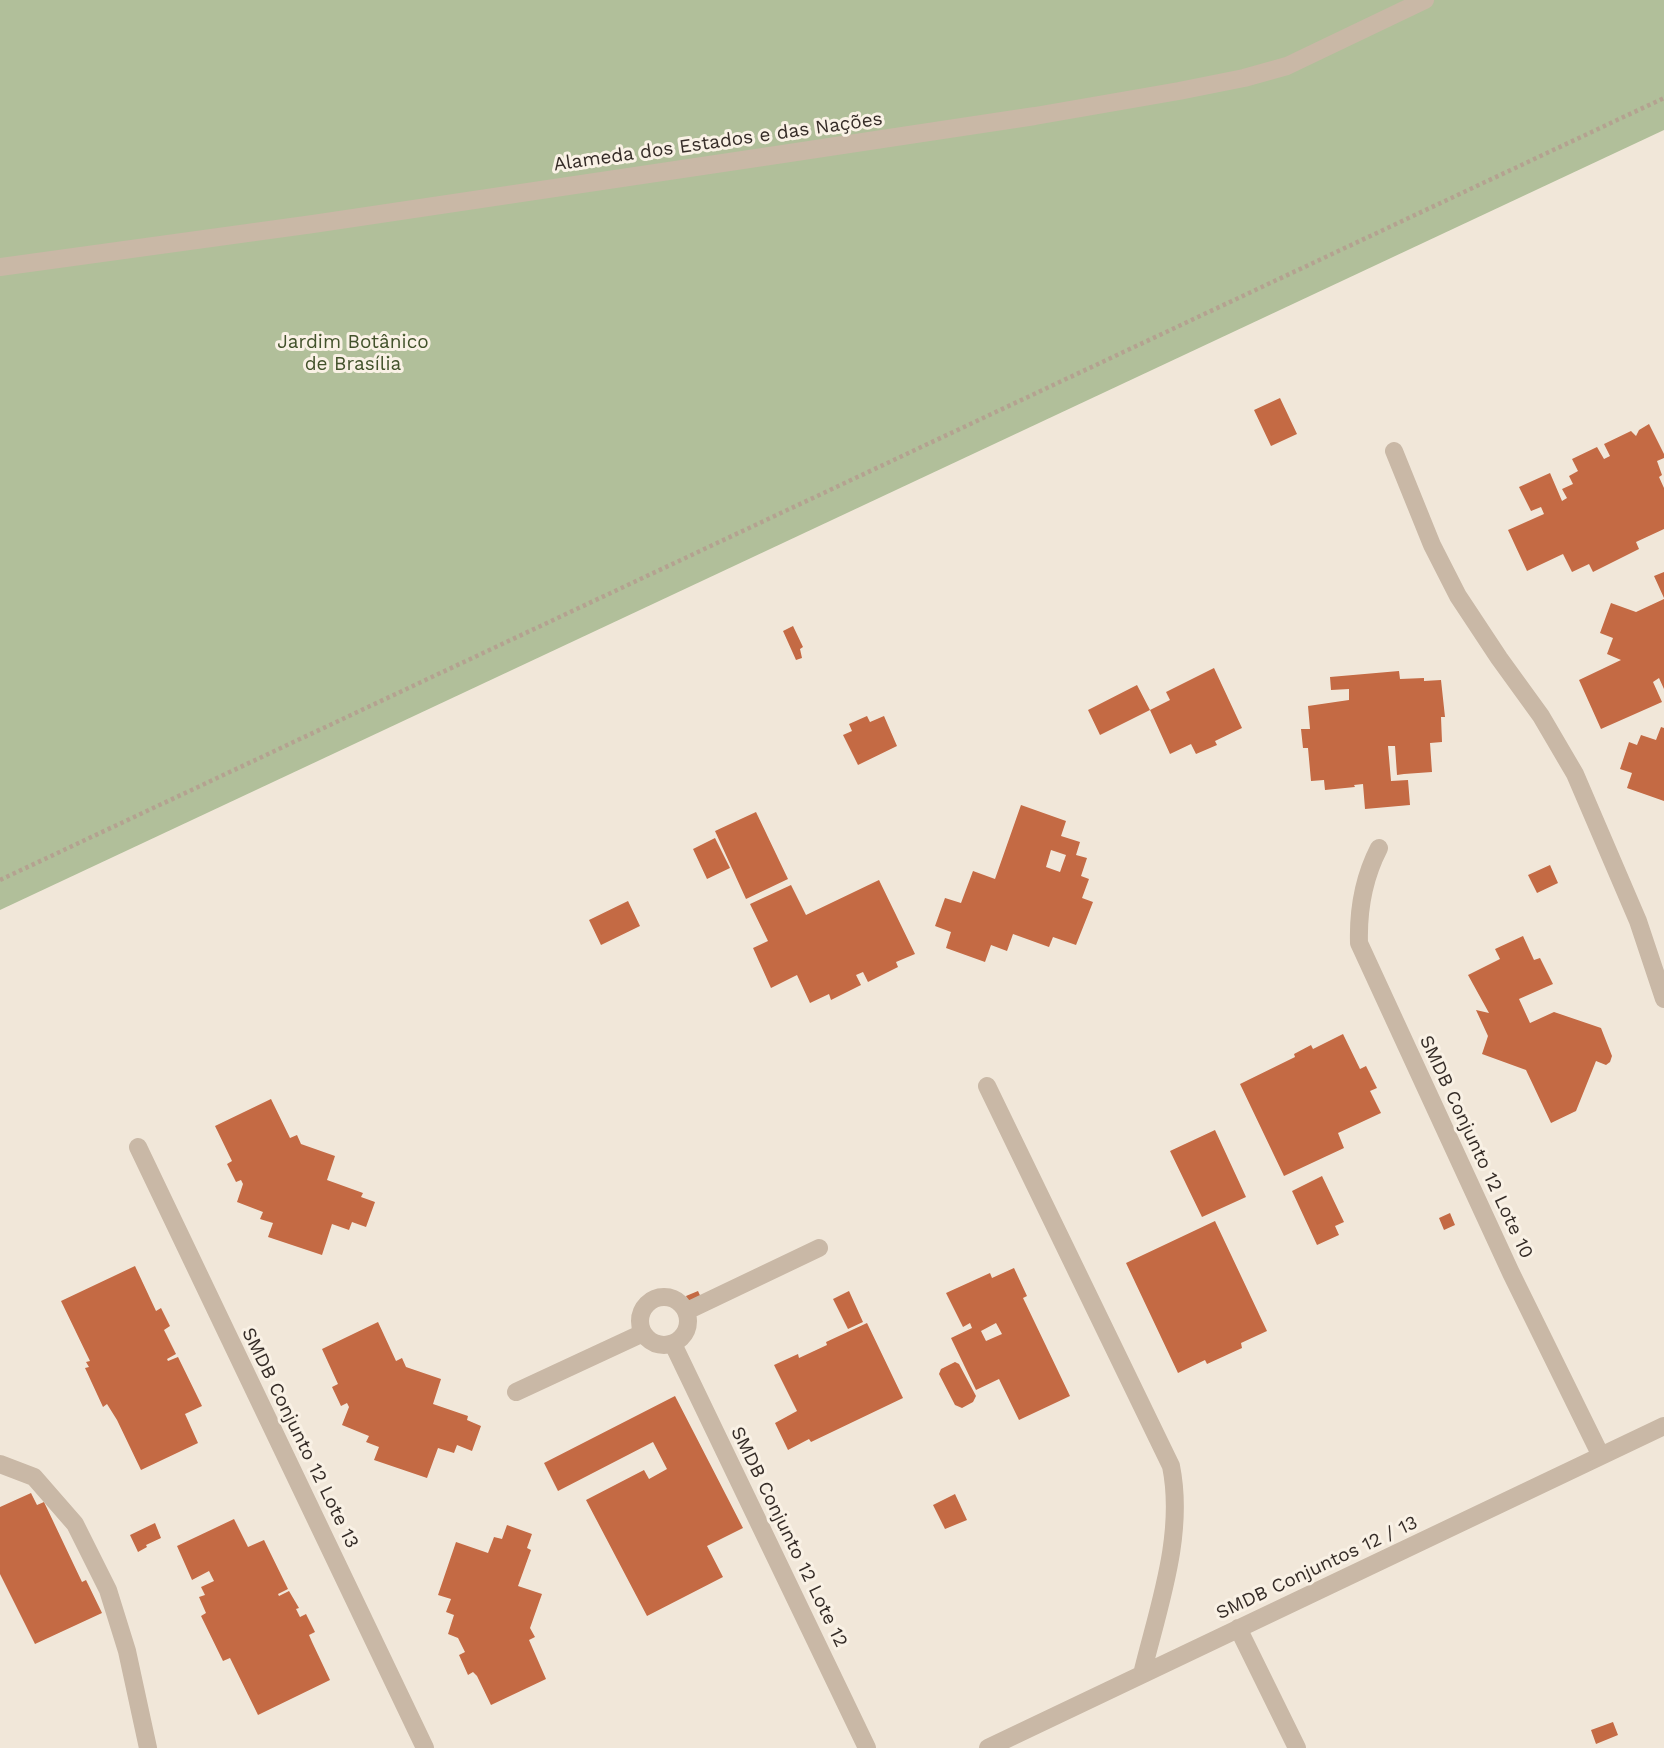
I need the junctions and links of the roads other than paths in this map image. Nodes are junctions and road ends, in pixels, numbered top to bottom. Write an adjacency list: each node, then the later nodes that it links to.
1 (1425, 0): 2 (street, Alameda dos Estados e das Nações)
2 (0, 267)
3 (1394, 451): 5 (street)
4 (1379, 848): 14 (street, SMDB Conjunto 12 Lote 10)
5 (1664, 999)
6 (987, 1086): 17 (street)
7 (138, 1147): 19 (street, SMDB Conjunto 12 Lote 13)
8 (819, 1248): 9 (street)
9 (687, 1311): 10 (street); 11 (street)
10 (643, 1333): 11 (street); 12 (street)
11 (673, 1344): 20 (street, SMDB Conjunto 12 Lote 12)
12 (516, 1392)
13 (1664, 1426): 14 (street, SMDB Conjuntos 12 / 13)
14 (1601, 1455): 16 (street, SMDB Conjuntos 12 / 13)
15 (0, 1464): 18 (street)
16 (1238, 1629): 17 (street, SMDB Conjuntos 12 / 13); 22 (street)
17 (1142, 1674): 21 (street, SMDB Conjuntos 12 / 13)
18 (148, 1748)
19 (425, 1748)
20 (867, 1748)
21 (988, 1748)
22 (1297, 1748)

